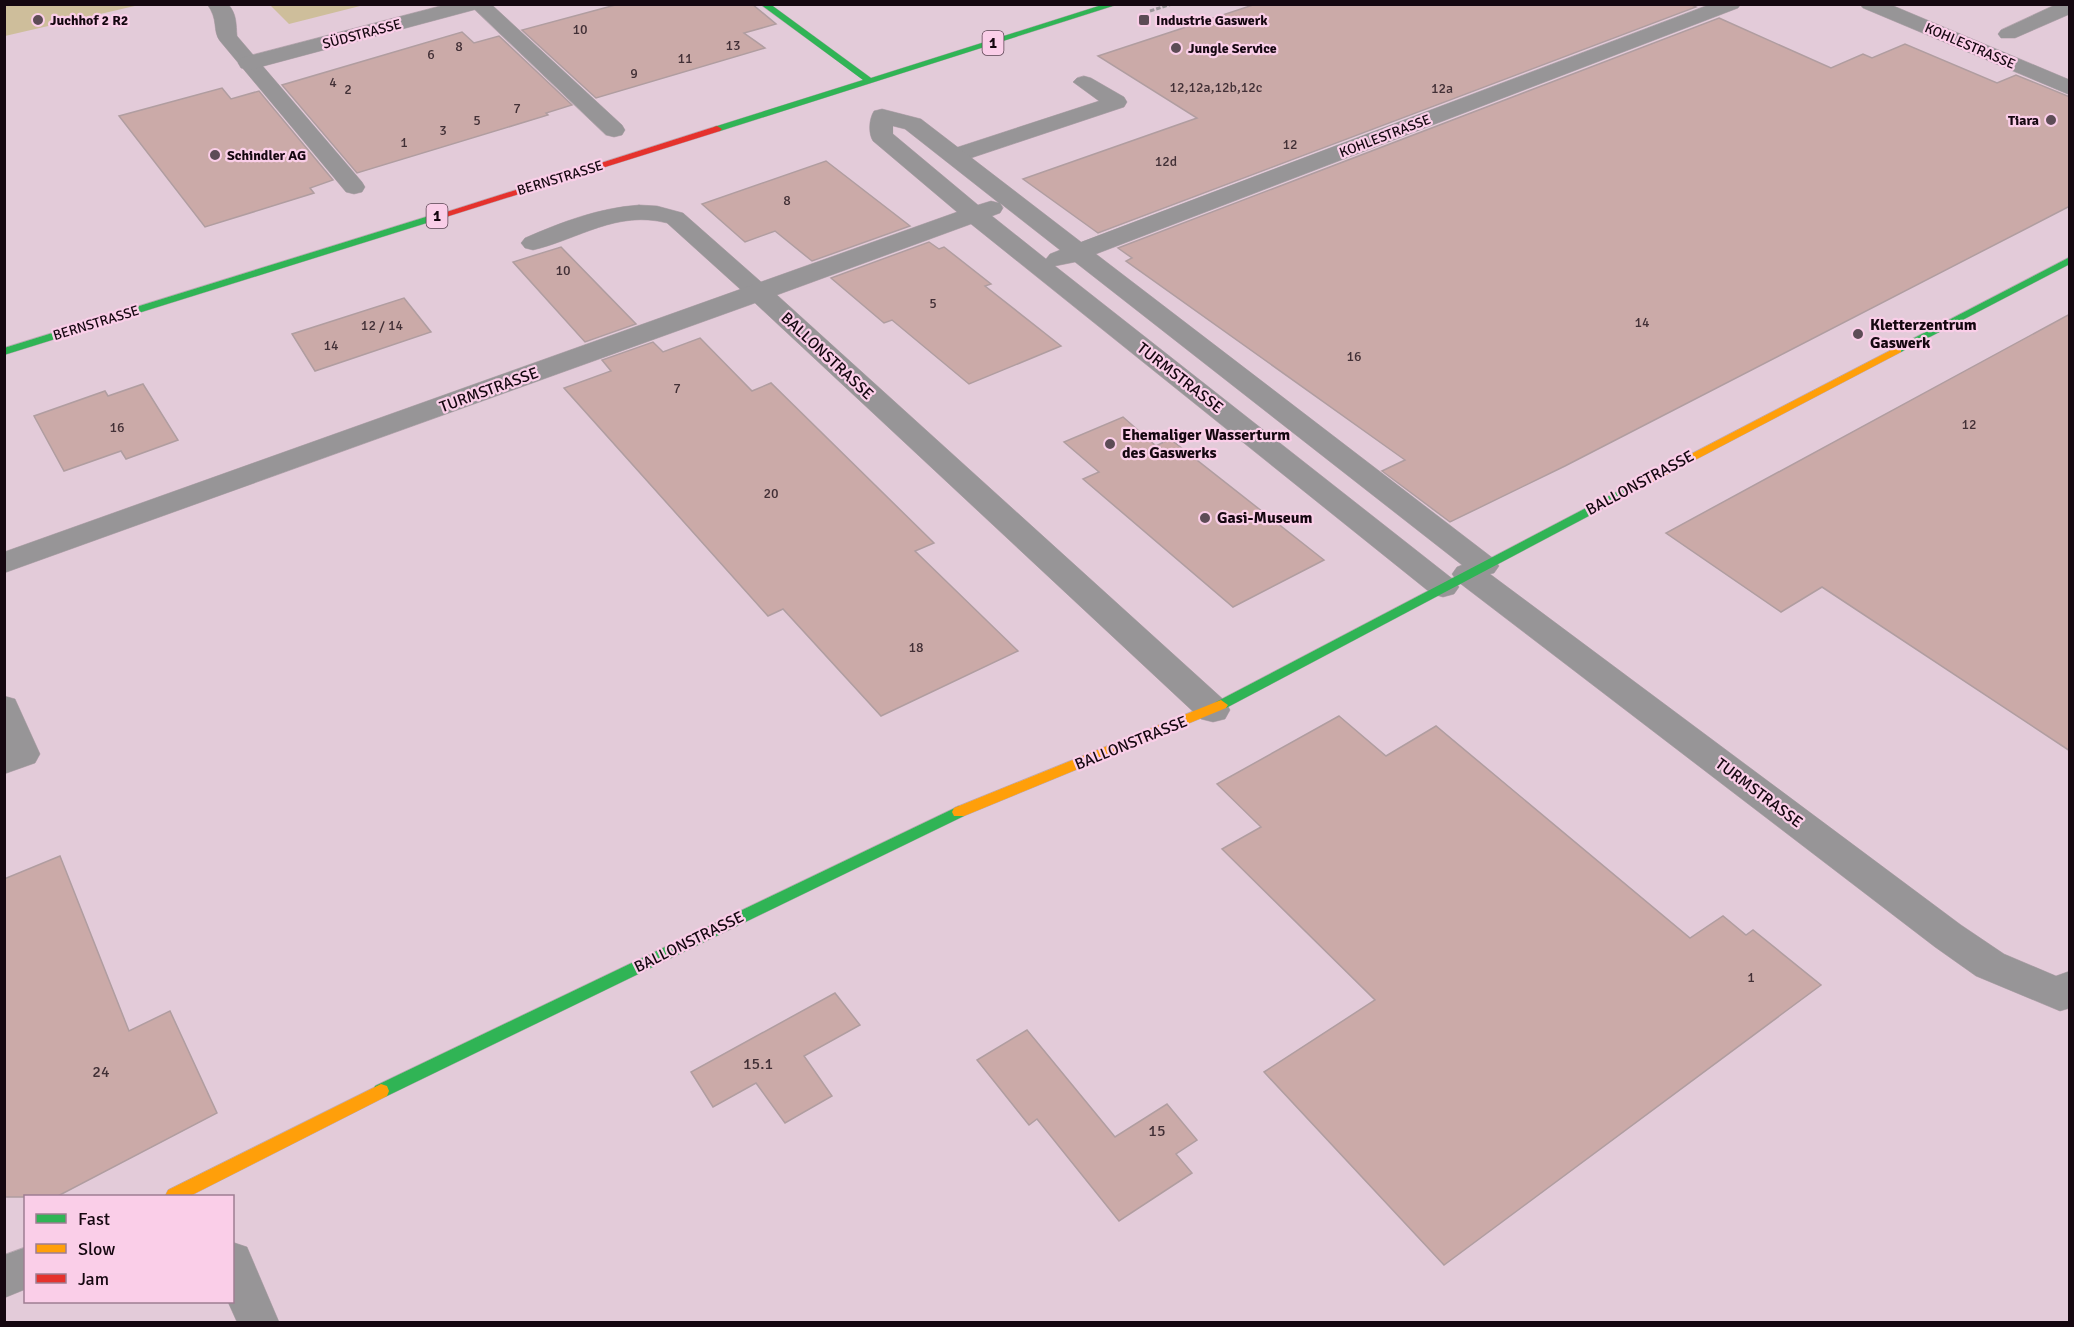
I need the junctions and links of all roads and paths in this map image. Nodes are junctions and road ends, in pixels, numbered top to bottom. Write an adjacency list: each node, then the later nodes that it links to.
1 (218, 4): 9 (lane)
2 (476, 4): 9 (street, SÜDSTRASSE); 13 (lane)
3 (764, 4): 10 (street)
4 (1115, 4): 10 (street, BERNSTRASSE / 1)
5 (1731, 4): 19 (street, KOHLESTRASSE)
6 (1870, 4): 12 (street, KOHLESTRASSE)
7 (2070, 6): 8 (lane)
8 (2008, 34)
9 (249, 63): 15 (lane)
10 (870, 81): 23 (street, BERNSTRASSE / 1)
11 (1084, 81): 14 (lane)
12 (2070, 88)
13 (614, 130)
14 (954, 156): 16 (street, TURMSTRASSE); 17 (street, TURMSTRASSE)
15 (354, 187)
16 (1011, 200): 17 (street, TURMSTRASSE); 19 (street, TURMSTRASSE)
17 (974, 214): 21 (street, TURMSTRASSE); 22 (street, TURMSTRASSE)
18 (533, 243): 22 (lane)
19 (1077, 253): 21 (street, KOHLESTRASSE); 25 (street, TURMSTRASSE)
20 (2070, 260): 25 (street, BALLONSTRASSE)
21 (1039, 266): 25 (street, TURMSTRASSE)
22 (759, 293): 24 (street, TURMSTRASSE); 27 (street, BALLONSTRASSE)
23 (4, 352)
24 (4, 563)
25 (1465, 576): 27 (street, BALLONSTRASSE); 29 (street, TURMSTRASSE)
26 (4, 707): 28 (lane)
27 (1213, 710): 30 (street, BALLONSTRASSE)
28 (4, 762)
29 (2065, 991)
30 (194, 1192)
31 (234, 1265): 34 (lane)
32 (24, 1268): 33 (street)
33 (4, 1277)
34 (258, 1323)

